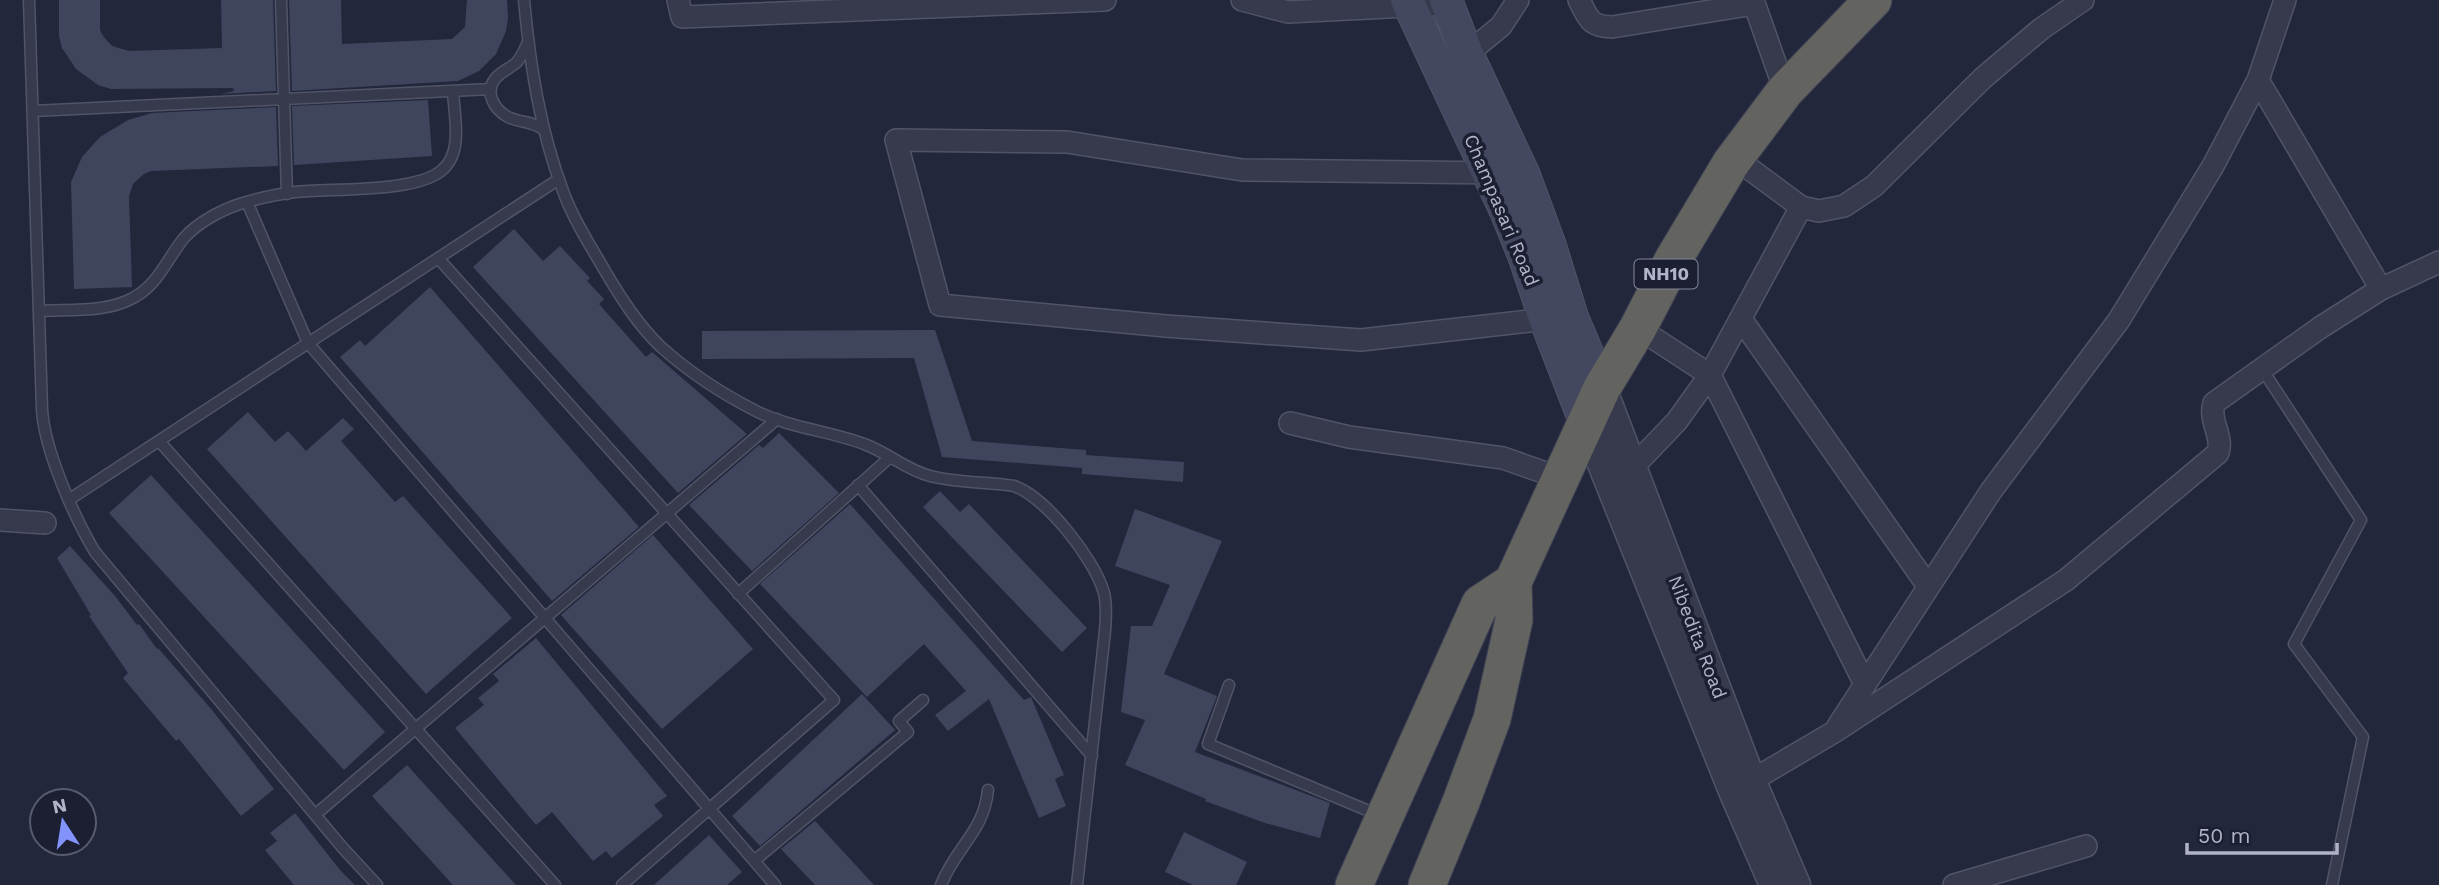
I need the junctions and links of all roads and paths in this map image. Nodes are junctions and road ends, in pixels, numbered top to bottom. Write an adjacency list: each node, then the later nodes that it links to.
1 (29, 0): 22 (lane)
2 (281, 0): 21 (lane)
3 (524, 0): 15 (lane)
4 (678, 0): 5 (street)
5 (1105, 0)
6 (1242, 0): 14 (street)
7 (1518, 0): 16 (street)
8 (1578, 0): 13 (street)
9 (1873, 0): 20 (highway, NH10)
10 (2083, 0): 30 (street)
11 (2285, 0): 17 (street)
12 (1447, 2): 14 (street); 16 (main road, Champasari Road)
13 (1754, 2): 20 (street)
14 (1408, 3): 25 (main road, Champasari Road)
15 (528, 42): 18 (lane); 23 (lane)
16 (1467, 54): 26 (main road, Champasari Road)
17 (2258, 80): 33 (street); 55 (street)
18 (491, 89): 19 (lane); 23 (lane)
19 (453, 91): 21 (lane); 28 (lane)
20 (1785, 91): 24 (highway, NH10)
21 (285, 99): 22 (lane); 28 (lane)
22 (33, 111): 34 (lane)
23 (544, 130): 27 (lane)
24 (1735, 158): 30 (street); 37 (highway, NH10)
25 (1489, 173): 26 (street); 35 (main road, Champasari Road); 35 (street)
26 (1523, 173): 35 (main road, Champasari Road)
27 (559, 179): 31 (lane); 42 (lane)
28 (287, 194): 29 (lane)
29 (247, 202): 34 (lane); 38 (lane)
30 (1801, 207): 36 (street)
31 (438, 258): 38 (lane); 51 (lane)
32 (2439, 262): 33 (street)
33 (2381, 289): 39 (street)
34 (39, 311): 50 (lane)
35 (1558, 317): 41 (main road, Champasari Road); 44 (main road, Champasari Road)
36 (1741, 319): 40 (street); 55 (street)
37 (1639, 328): 40 (street); 41 (highway, NH10)
38 (308, 343): 45 (lane); 57 (lane)
39 (2262, 369): 62 (street); 82 (lane)
40 (1710, 375): 47 (street); 58 (street)
41 (1602, 388): 44 (highway, NH10); 47 (street, Nibedita Road)
42 (776, 419): 46 (lane); 51 (lane)
43 (1290, 423): 48 (street)
44 (1586, 424): 48 (highway, NH10); 64 (street, Nibedita Road)
45 (159, 441): 50 (lane); 61 (lane)
46 (889, 458): 49 (lane); 63 (lane)
47 (1634, 466): 64 (street, Nibedita Road)
48 (1560, 478): 54 (highway, NH10)
49 (858, 485): 56 (lane); 63 (lane)
50 (70, 499): 67 (lane)
51 (666, 513): 56 (lane); 57 (lane)
52 (0, 520): 53 (street)
53 (45, 523)
54 (1513, 582): 68 (highway); 78 (highway, NH10)
55 (1928, 586): 58 (street)
56 (738, 594): 66 (lane)
57 (545, 618): 61 (lane); 66 (lane)
58 (1865, 684): 62 (street)
59 (1229, 685): 68 (lane)
60 (923, 700): 70 (lane)
61 (416, 729): 67 (lane); 72 (lane)
62 (1834, 732): 64 (street)
63 (1092, 756): 76 (lane)
64 (1743, 786): 79 (street, Nibedita Road); 80 (street, Nibedita Road)
65 (988, 790): 75 (lane)
66 (709, 809): 70 (lane); 73 (lane)
67 (315, 815): 71 (lane)
68 (1384, 818): 77 (highway)
69 (2086, 846): 81 (street)
70 (754, 861): 74 (lane)
71 (377, 885)
72 (555, 885)
73 (622, 885)
74 (775, 885)
75 (941, 885)
76 (1077, 885)
77 (1354, 885)
78 (1427, 885)
79 (1774, 885)
80 (1796, 885)
81 (1954, 885)
82 (2332, 885)

